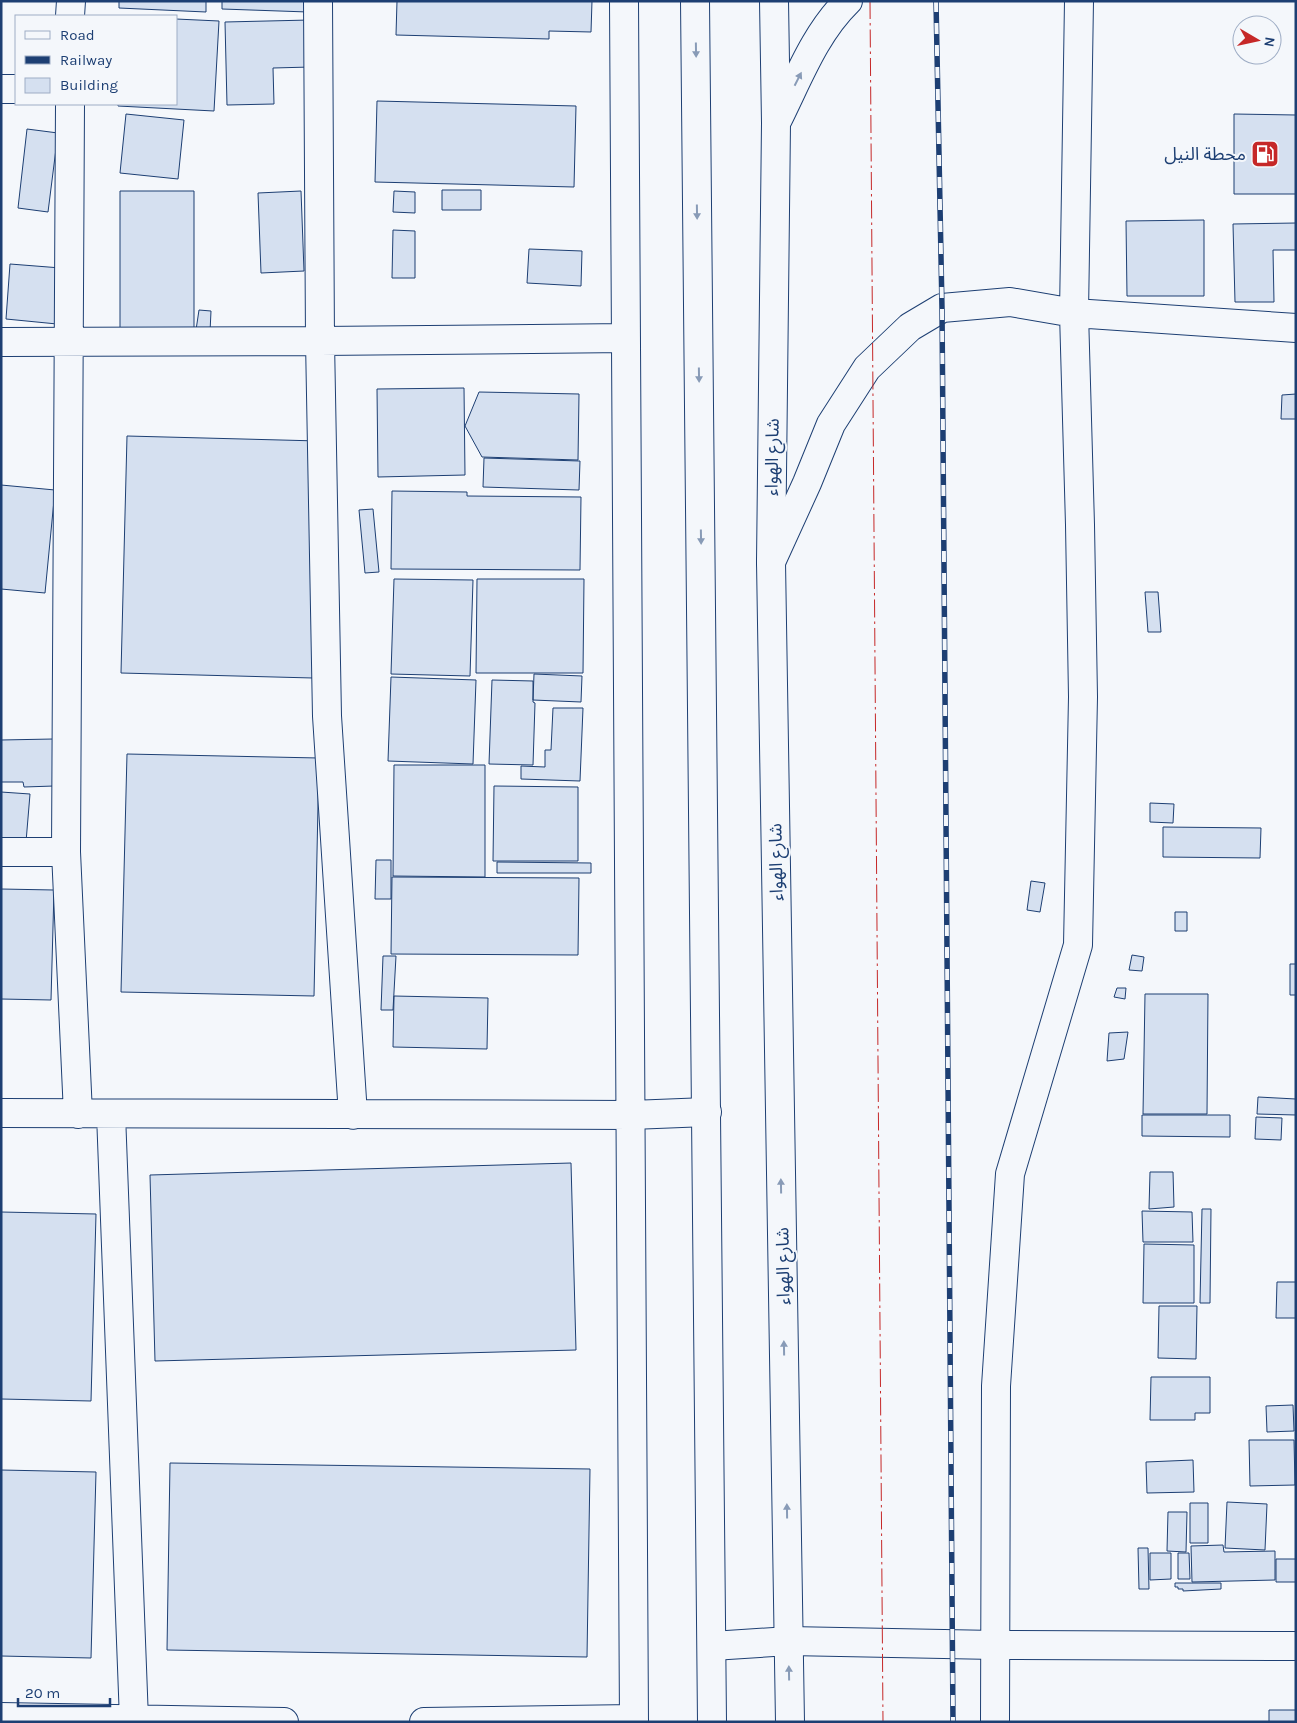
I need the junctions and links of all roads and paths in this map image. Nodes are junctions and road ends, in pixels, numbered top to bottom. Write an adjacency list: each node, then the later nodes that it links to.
1 (71, 1): 8 (main road)
2 (318, 1): 16 (main road)
3 (624, 1): 15 (main road)
4 (695, 1): 22 (main road, one-way to 22)
5 (774, 1): 12 (main road, شارع الهواء)
6 (848, 1): 12 (main road, one-way to 6)
7 (1079, 1): 13 (main road)
8 (70, 15)
9 (1, 89): 10 (main road)
10 (15, 89)
11 (70, 105): 18 (main road)
12 (776, 123): 19 (main road, شارع الهواء)
13 (1074, 313): 14 (main road); 19 (main road); 29 (main road)
14 (1296, 328)
15 (626, 338): 16 (main road); 27 (main road)
16 (320, 341): 18 (main road); 26 (main road)
17 (1, 342): 18 (main road)
18 (69, 342): 21 (main road)
19 (770, 562): 28 (main road, شارع الهواء, one-way to 19)
20 (1, 852): 21 (main road)
21 (66, 852): 24 (main road)
22 (707, 1112): 27 (main road); 30 (main road)
23 (1, 1113): 24 (main road)
24 (78, 1114): 25 (main road)
25 (111, 1114): 26 (main road); 33 (main road)
26 (353, 1115): 27 (main road)
27 (630, 1115): 34 (main road)
28 (789, 1641): 29 (main road); 30 (main road); 39 (main road, شارع الهواء, one-way to 28)
29 (995, 1645): 31 (main road); 40 (main road)
30 (712, 1646): 38 (main road)
31 (1296, 1646)
32 (1, 1717): 35 (main road)
33 (134, 1720): 35 (main road); 36 (main road)
34 (634, 1720): 37 (main road)
35 (92, 1721)
36 (284, 1722)
37 (424, 1722)
38 (712, 1722)
39 (790, 1722)
40 (995, 1722)

